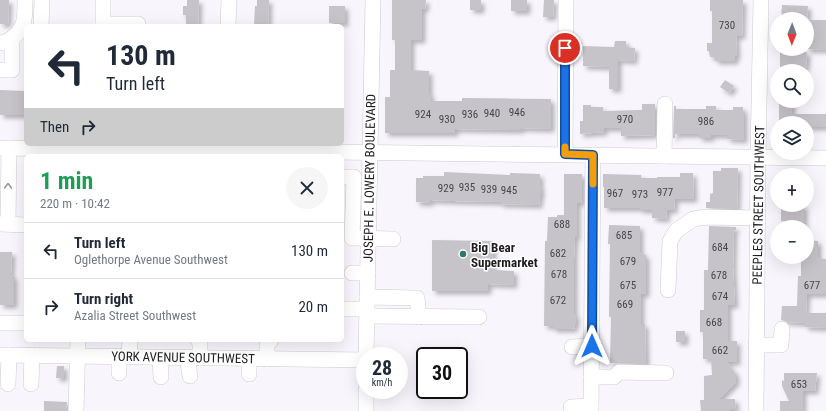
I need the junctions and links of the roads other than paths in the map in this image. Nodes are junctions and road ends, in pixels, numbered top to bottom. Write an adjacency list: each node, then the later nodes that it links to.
1 (25, 0): 11 (street)
2 (42, 0): 8 (street)
3 (103, 0): 9 (street)
4 (229, 0): 10 (street)
5 (373, 0): 19 (street, JOSEPH E. LOWERY BOULEVARD)
6 (566, 0): 21 (street)
7 (761, 0): 24 (street, PEEPLES STREET SOUTHWEST)
8 (41, 24)
9 (103, 24)
10 (228, 24)
11 (6, 41): 12 (street)
12 (0, 70)
13 (665, 104): 23 (street)
14 (38, 146): 15 (street); 17 (street)
15 (102, 147): 16 (street)
16 (147, 147): 18 (street)
17 (4, 148): 28 (street, one-way to 17)
18 (224, 148): 20 (street)
19 (370, 153): 20 (street); 21 (street); 30 (street, JOSEPH E. LOWERY BOULEVARD)
20 (310, 154)
21 (565, 154): 22 (street)
22 (593, 155): 23 (street); 46 (street)
23 (664, 156): 24 (street)
24 (758, 157): 25 (street); 27 (street, PEEPLES STREET SOUTHWEST)
25 (826, 158)
26 (344, 176): 30 (street)
27 (757, 218): 34 (street); 44 (street, PEEPLES STREET SOUTHWEST)
28 (4, 224): 29 (street)
29 (24, 225)
30 (368, 238): 31 (street); 33 (street, JOSEPH E. LOWERY BOULEVARD)
31 (393, 239)
32 (352, 273): 33 (street)
33 (368, 273): 35 (street, JOSEPH E. LOWERY BOULEVARD)
34 (668, 290)
35 (367, 307): 36 (street); 37 (street); 47 (street, JOSEPH E. LOWERY BOULEVARD)
36 (344, 309)
37 (479, 317)
38 (0, 323): 39 (street)
39 (24, 323)
40 (782, 329): 44 (street)
41 (78, 342): 51 (street)
42 (129, 342): 52 (street)
43 (200, 342): 54 (street)
44 (756, 345): 70 (street, PEEPLES STREET SOUTHWEST)
45 (266, 346): 55 (street, YORK AVENUE SOUTHWEST); 56 (street, YORK AVENUE SOUTHWEST)
46 (592, 346): 48 (street); 62 (street)
47 (366, 347)
48 (572, 347)
49 (5, 355): 50 (street, YORK AVENUE SOUTHWEST); 63 (street)
50 (32, 355): 51 (street, YORK AVENUE SOUTHWEST); 64 (street)
51 (77, 356): 52 (street, YORK AVENUE SOUTHWEST); 68 (street)
52 (124, 356): 53 (street, YORK AVENUE SOUTHWEST); 57 (street)
53 (160, 357): 54 (street, YORK AVENUE SOUTHWEST); 61 (street)
54 (194, 358): 55 (street, YORK AVENUE SOUTHWEST); 60 (street)
55 (249, 358): 59 (street)
56 (356, 359)
57 (119, 373)
58 (666, 373): 62 (street)
59 (249, 374)
60 (190, 376)
61 (161, 377)
62 (591, 377): 67 (street)
63 (8, 384)
64 (30, 384)
65 (364, 399): 69 (street)
66 (571, 407): 67 (street)
67 (591, 409)
68 (76, 411)
69 (366, 411)
70 (756, 411)

